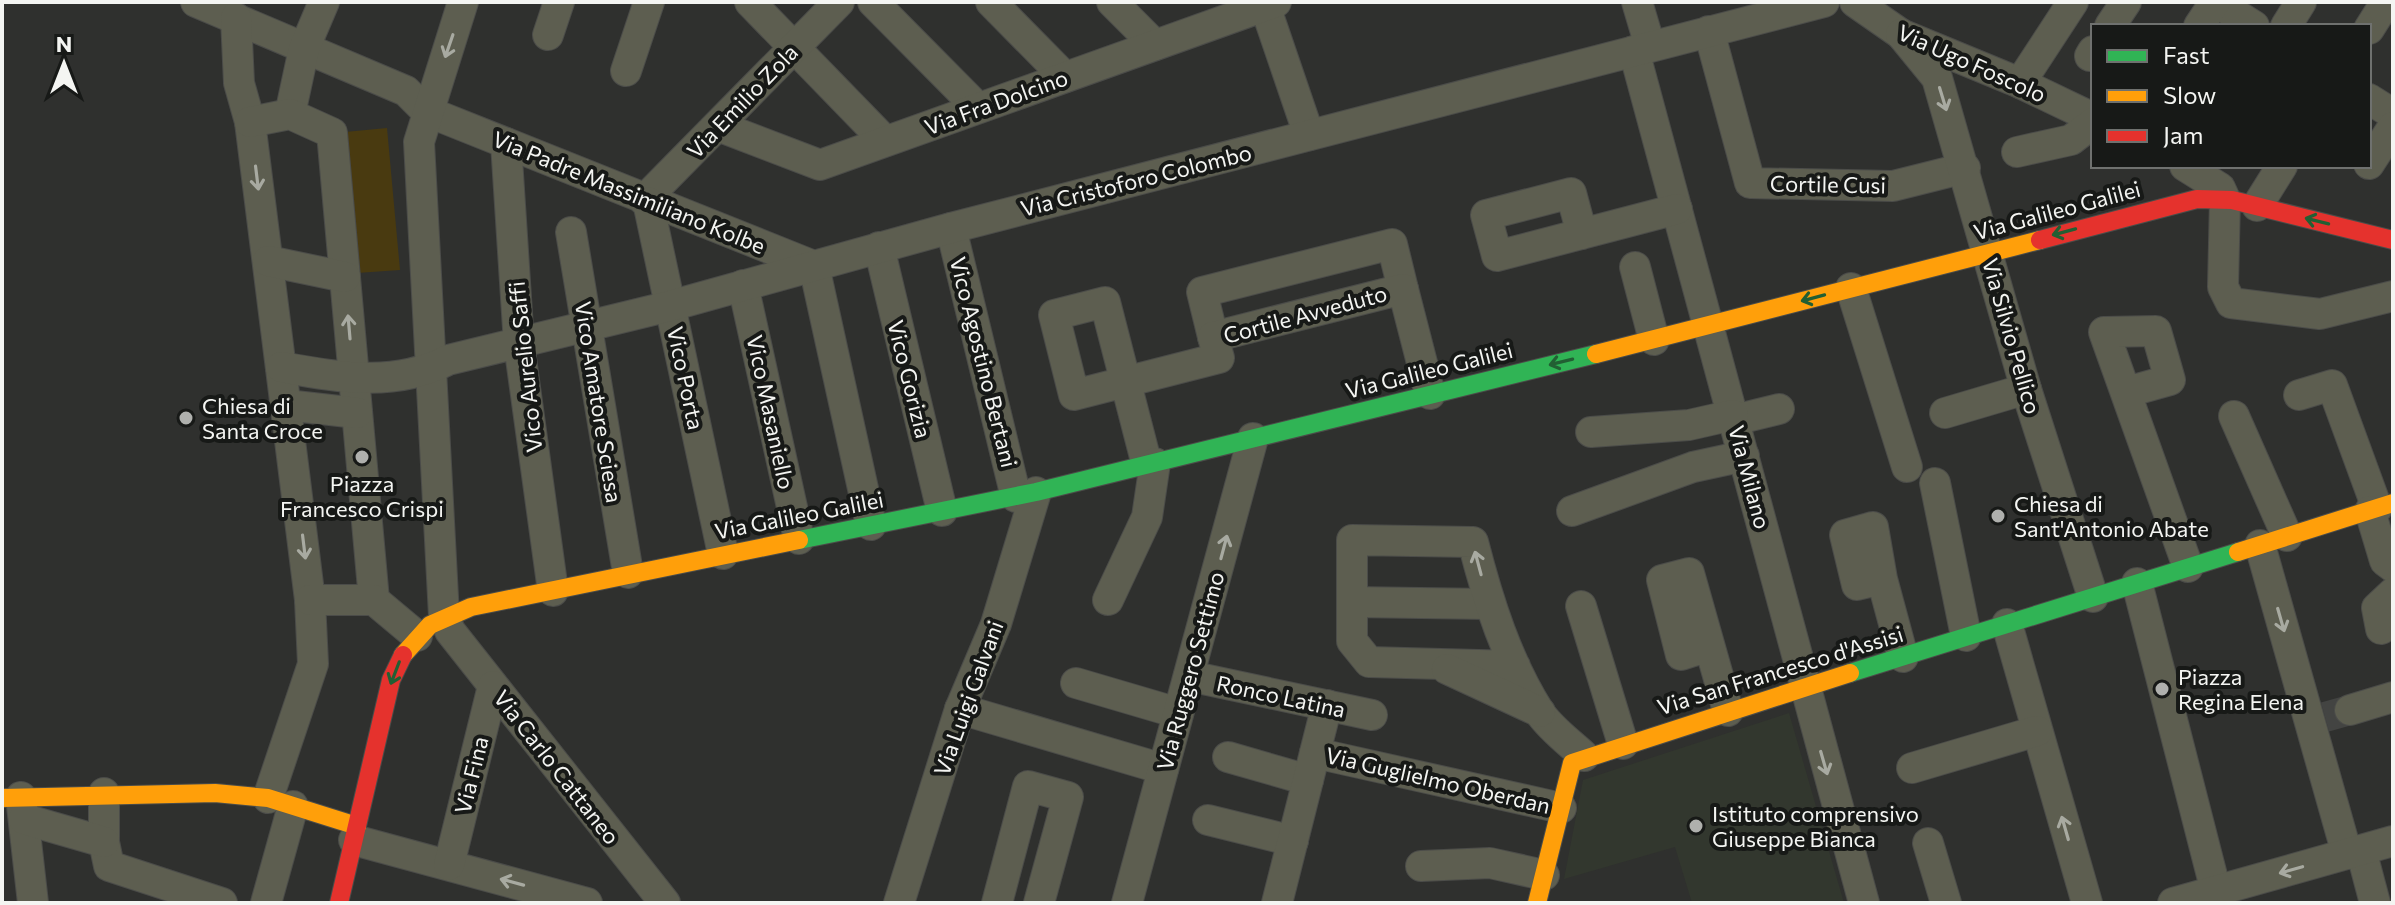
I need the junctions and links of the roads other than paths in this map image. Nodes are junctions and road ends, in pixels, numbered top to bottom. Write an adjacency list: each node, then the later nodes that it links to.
1 (324, 2): 28 (street)
2 (463, 2): 36 (street, one-way to 36)
3 (559, 2): 27 (street)
4 (649, 2): 32 (street)
5 (750, 2): 30 (street)
6 (839, 2): 30 (street, Via Emilio Zola)
7 (873, 2): 37 (street)
8 (991, 2): 33 (street)
9 (1112, 2): 29 (street)
10 (1637, 2): 31 (street, Via Milano)
11 (1824, 2): 25 (street, Via Cristoforo Colombo)
12 (1855, 2): 26 (street, Via Ugo Foscolo)
13 (2073, 2): 34 (street)
14 (2126, 2): 20 (street)
15 (2215, 2): 21 (street); 22 (street)
16 (2301, 2): 23 (street)
17 (2386, 2): 24 (street)
18 (1256, 5): 29 (street, Via Fra Dolcino); 45 (street)
19 (216, 10): 28 (street, Via Padre Massimiliano Kolbe); 41 (street)
20 (2111, 24)
21 (2200, 24)
22 (2251, 24)
23 (2287, 24)
24 (2371, 26)
25 (1709, 31): 31 (street, Via Cristoforo Colombo); 50 (street, Cortile Cusi)
26 (1901, 34): 34 (street, Via Ugo Foscolo); 50 (street, Via Silvio Pellico, one-way to 50)
27 (548, 35)
28 (307, 43): 36 (street, Via Padre Massimiliano Kolbe); 38 (street)
29 (1155, 45): 33 (street, Via Fra Dolcino)
30 (794, 48): 43 (street, Via Emilio Zola); 46 (street)
31 (1642, 49): 45 (street, Via Cristoforo Colombo); 56 (street, Via Milano)
32 (626, 71)
33 (1065, 77): 37 (street, Via Fra Dolcino)
34 (2020, 83): 40 (street, Via Ugo Foscolo)
35 (2371, 100): 39 (street)
36 (435, 106): 47 (street, Via Padre Massimiliano Kolbe); 77 (street)
37 (978, 108): 46 (street, Via Fra Dolcino)
38 (290, 114): 41 (street); 66 (street)
39 (2393, 114)
40 (2091, 119)
41 (250, 122): 63 (street, one-way to 63)
42 (2091, 122): 48 (street)
43 (718, 126): 46 (street, Via Fra Dolcino); 54 (street, Via Emilio Zola)
44 (2393, 127): 49 (street)
45 (1309, 135): 57 (street, Via Cristoforo Colombo)
46 (885, 141)
47 (506, 143): 54 (street, Via Padre Massimiliano Kolbe); 76 (street, Vico Aurelio Saffi)
48 (2017, 152)
49 (2371, 161)
50 (1965, 168): 62 (street, Via Silvio Pellico)
51 (2188, 168): 53 (street)
52 (2281, 168): 55 (street)
53 (2225, 199): 55 (street, Via Galileo Galilei); 62 (street, Via Galileo Galilei, one-way to 62); 70 (street)
54 (646, 201): 64 (street, Via Padre Massimiliano Kolbe); 71 (street, Vico Porta)
55 (2257, 206): 60 (street, Via Galileo Galilei, one-way to 55)
56 (1677, 209): 59 (street); 72 (street, Via Milano)
57 (951, 228): 61 (street, Via Cristoforo Colombo); 97 (street, Vico Agostino Bertani)
58 (571, 232): 73 (street, Vico Amatore Sciesa)
59 (1582, 234): 59 (street)
60 (2393, 240)
61 (879, 247): 64 (street, Via Cristoforo Colombo); 99 (street, Vico Gorizia)
62 (1988, 253): 68 (street, Via Galileo Galilei); 81 (street, Via Silvio Pellico)
63 (268, 261): 66 (street); 78 (street)
64 (814, 266): 67 (street, Via Cristoforo Colombo); 101 (street)
65 (1635, 267): 75 (street)
66 (345, 277): 79 (street, one-way to 66)
67 (743, 285): 71 (street, Via Cristoforo Colombo); 103 (street, Vico Masaniello)
68 (1851, 288): 72 (street, Via Galileo Galilei, one-way to 72); 95 (street)
69 (1403, 289): 74 (street, Cortile Avveduto); 74 (street); 83 (street, Cortile Avveduto)
70 (2393, 296)
71 (670, 306): 73 (street, Via Cristoforo Colombo); 105 (street, Vico Porta)
72 (1709, 326): 75 (street, Via Galileo Galilei); 90 (street, Via Milano)
73 (587, 327): 76 (street, Via Cristoforo Colombo); 108 (street, Vico Amatore Sciesa)
74 (1213, 337): 80 (street, Cortile Avveduto)
75 (1654, 340): 83 (street, Via Galileo Galilei, one-way to 83)
76 (519, 344): 77 (street, Via Cristoforo Colombo); 111 (street, Vico Aurelio Saffi)
77 (440, 365): 79 (street, Via Cristoforo Colombo); 120 (street)
78 (281, 367): 79 (street, Via Cristoforo Colombo); 85 (street)
79 (354, 379): 87 (street)
80 (1126, 382): 80 (street); 94 (street)
81 (2026, 389): 88 (street); 113 (street, Via Silvio Pellico)
82 (2127, 392): 82 (street); 106 (street)
83 (1430, 394): 92 (street, Via Galileo Galilei)
84 (2299, 395): 98 (street)
85 (286, 405): 87 (street); 114 (street, one-way to 114)
86 (1779, 409): 90 (street)
87 (357, 413): 115 (street)
88 (1945, 413)
89 (2234, 416): 104 (street)
90 (1734, 417): 91 (street); 93 (street, Via Milano)
91 (1591, 432)
92 (1253, 438): 94 (street, Via Galileo Galilei); 127 (street, Via Ruggero Settimo, one-way to 92)
93 (1744, 456): 100 (street); 130 (street, Via Milano)
94 (1151, 464): 97 (street, Via Galileo Galilei); 116 (street)
95 (1907, 467)
96 (1935, 483): 122 (street)
97 (1026, 494): 99 (street, Via Galileo Galilei); 133 (street, Via Luigi Galvani)
98 (2380, 507): 104 (street); 107 (street)
99 (942, 511): 101 (street, Via Galileo Galilei)
100 (1572, 511)
101 (871, 525): 103 (street, Via Galileo Galilei)
102 (1845, 535): 124 (street)
103 (799, 539): 105 (street, Via Galileo Galilei)
104 (2275, 540): 106 (street, Via San Francesco d'Assisi); 138 (street, one-way to 138)
105 (723, 554): 108 (street, Via Galileo Galilei)
106 (2185, 558): 110 (street, Via San Francesco d'Assisi)
107 (2393, 567)
108 (628, 573): 111 (street, Via Galileo Galilei)
109 (1662, 580): 134 (street)
110 (2137, 583): 113 (street, Via San Francesco d'Assisi); 160 (street)
111 (553, 591): 120 (street, Via Galileo Galilei)
112 (2393, 593): 121 (street)
113 (2093, 597): 122 (street, Via San Francesco d'Assisi)
114 (310, 600): 115 (street); 147 (street)
115 (374, 600): 123 (street)
116 (1108, 600)
117 (1352, 602): 118 (street); 118 (street, one-way to 117); 125 (street)
118 (1489, 604): 126 (street)
119 (1581, 606): 140 (street)
120 (455, 618): 123 (street); 129 (street, Via Carlo Cattaneo)
121 (2381, 629)
122 (1988, 630): 124 (street, Via San Francesco d'Assisi); 139 (street)
123 (417, 636): 151 (street, one-way to 151)
124 (1903, 657): 130 (street, Via San Francesco d'Assisi)
125 (1437, 664): 126 (street); 135 (street)
126 (1515, 666): 135 (street)
127 (1189, 676): 132 (street, Ronco Latina); 136 (street, Via Ruggero Settimo)
128 (1076, 683): 136 (street)
129 (493, 686): 156 (street, Via Fina); 166 (street, Via Carlo Cattaneo)
130 (1803, 688): 134 (street, Via San Francesco d'Assisi); 172 (street, Via Milano, one-way to 172)
131 (2393, 697): 138 (street)
132 (1327, 705): 137 (street, Ronco Latina); 143 (street)
133 (960, 709): 145 (street); 167 (street, Via Luigi Galvani)
134 (1728, 711): 140 (street, Via San Francesco d'Assisi)
135 (1540, 712): 141 (street)
136 (1178, 713): 145 (street, Via Ruggero Settimo)
137 (1372, 715)
138 (2329, 716): 155 (street)
139 (2029, 734): 144 (street); 174 (street, one-way to 139)
140 (1623, 744): 141 (street, Via San Francesco d'Assisi)
141 (1584, 756): 148 (street)
142 (1228, 757): 143 (street, Via Guglielmo Oberdan)
143 (1311, 766): 148 (street, Via Guglielmo Oberdan); 152 (street)
144 (1912, 768)
145 (1163, 769): 170 (street, Via Ruggero Settimo)
146 (104, 793): 147 (street); 149 (street); 153 (street)
147 (281, 802): 151 (street); 163 (street)
148 (1561, 808): 158 (street)
149 (18, 814): 153 (street); 161 (street)
150 (1208, 820): 152 (street)
151 (359, 841): 156 (street); 164 (street)
152 (1293, 841): 171 (street)
153 (104, 842): 159 (street)
154 (1928, 843): 173 (street)
155 (2367, 852): 160 (street, one-way to 160); 176 (street)
156 (449, 865): 165 (street, one-way to 156)
157 (1421, 866): 158 (street)
158 (1541, 889)
159 (150, 892): 162 (street)
160 (2218, 897): 175 (street)
161 (33, 903)
162 (222, 903)
163 (266, 903)
164 (339, 903)
165 (587, 903)
166 (665, 903)
167 (899, 903)
168 (997, 903): 169 (street)
169 (1039, 903)
170 (1127, 903)
171 (1277, 903)
172 (1864, 903)
173 (1946, 903)
174 (2087, 903)
175 (2173, 903)
176 (2375, 903)

